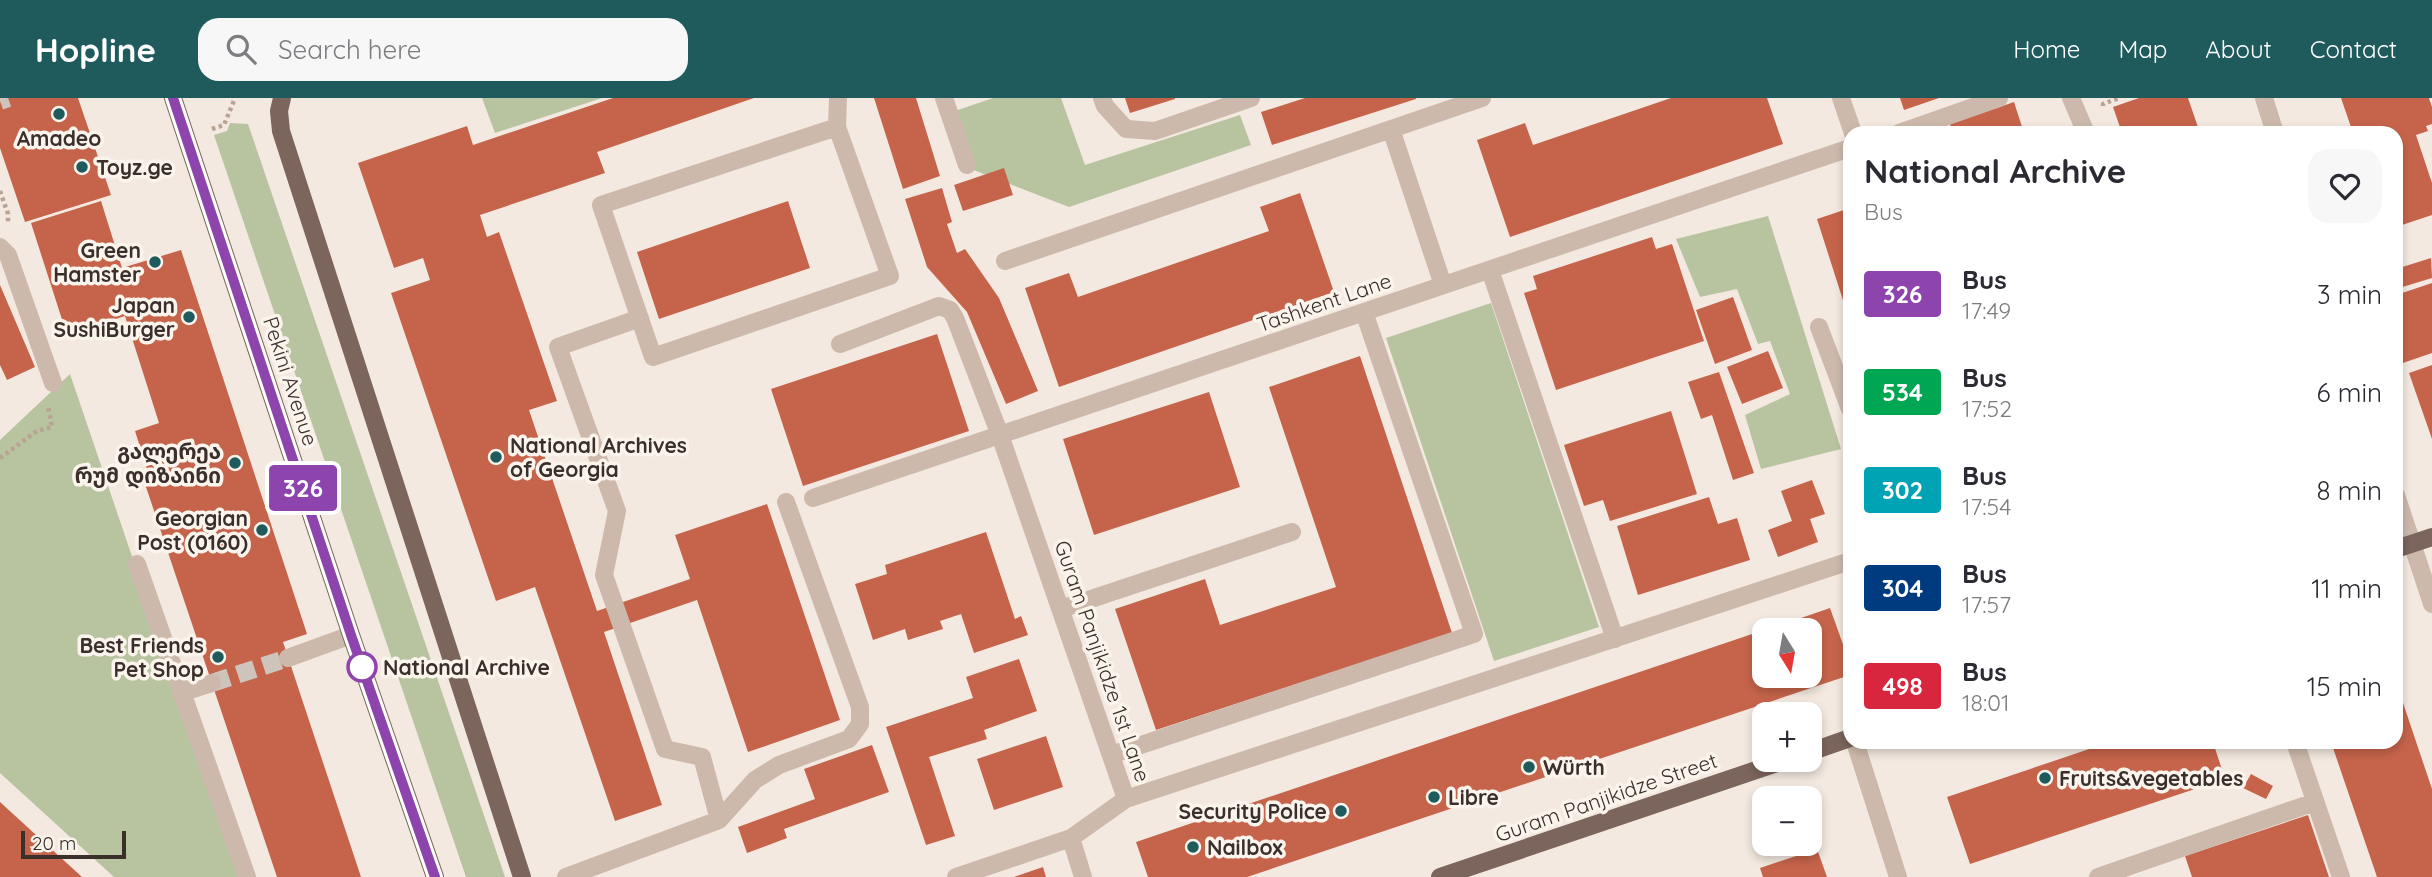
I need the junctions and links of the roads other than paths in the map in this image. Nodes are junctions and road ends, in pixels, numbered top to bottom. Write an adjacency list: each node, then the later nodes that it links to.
1 (173, 98): 40 (main road, Pekini Avenue)
2 (282, 98): 57 (main road)
3 (838, 98): 16 (street)
4 (944, 98): 19 (street)
5 (1102, 98): 6 (street)
6 (1251, 98)
7 (1482, 98): 17 (street)
8 (1841, 98): 12 (street)
9 (1999, 98): 13 (street)
10 (2071, 98): 14 (street)
11 (2264, 98): 15 (street)
12 (1851, 126)
13 (1919, 126)
14 (2083, 126)
15 (2274, 126)
16 (837, 127): 25 (street); 25 (street)
17 (1391, 129): 21 (street); 23 (street)
18 (1843, 150): 22 (street, Tashkent Lane)
19 (967, 165)
20 (0, 247): 28 (street)
21 (1005, 261)
22 (1490, 270): 23 (street, Tashkent Lane); 41 (street)
23 (1443, 285): 24 (street, Tashkent Lane)
24 (1364, 312): 30 (street, Tashkent Lane); 49 (street)
25 (640, 318): 53 (street)
26 (1819, 327): 29 (street)
27 (841, 344): 30 (street, Guram Panjikidze 1st Lane)
28 (53, 383)
29 (1843, 390)
30 (1000, 435): 31 (street, Tashkent Lane); 39 (street, Guram Panjikidze 1st Lane)
31 (813, 498)
32 (786, 502): 53 (street)
33 (1292, 531): 39 (street)
34 (2432, 537): 35 (main road)
35 (2404, 547): 38 (street)
36 (1843, 563): 41 (street)
37 (137, 564): 44 (street)
38 (2432, 604)
39 (1060, 609): 49 (street, Guram Panjikidze 1st Lane)
40 (351, 635): 42 (street); 56 (main road, Pekini Avenue)
41 (1615, 639): 51 (street)
42 (288, 658)
43 (212, 682): 44 (street)
44 (181, 693): 55 (street)
45 (1843, 740): 46 (main road)
46 (1822, 748)
47 (1857, 749): 62 (street)
48 (2297, 749): 52 (street)
49 (1111, 755): 51 (street, Guram Panjikidze 1st Lane)
50 (1752, 771): 61 (main road, Guram Panjikidze Street)
51 (1126, 799): 54 (street, Guram Panjikidze 1st Lane)
52 (2315, 802): 63 (street); 64 (street)
53 (719, 820): 58 (street)
54 (1071, 838): 59 (street, Guram Panjikidze 1st Lane); 60 (street)
55 (247, 877)
56 (435, 877)
57 (522, 877)
58 (566, 877)
59 (956, 877)
60 (1083, 877)
61 (1440, 877)
62 (1898, 877)
63 (2098, 877)
64 (2341, 877)

